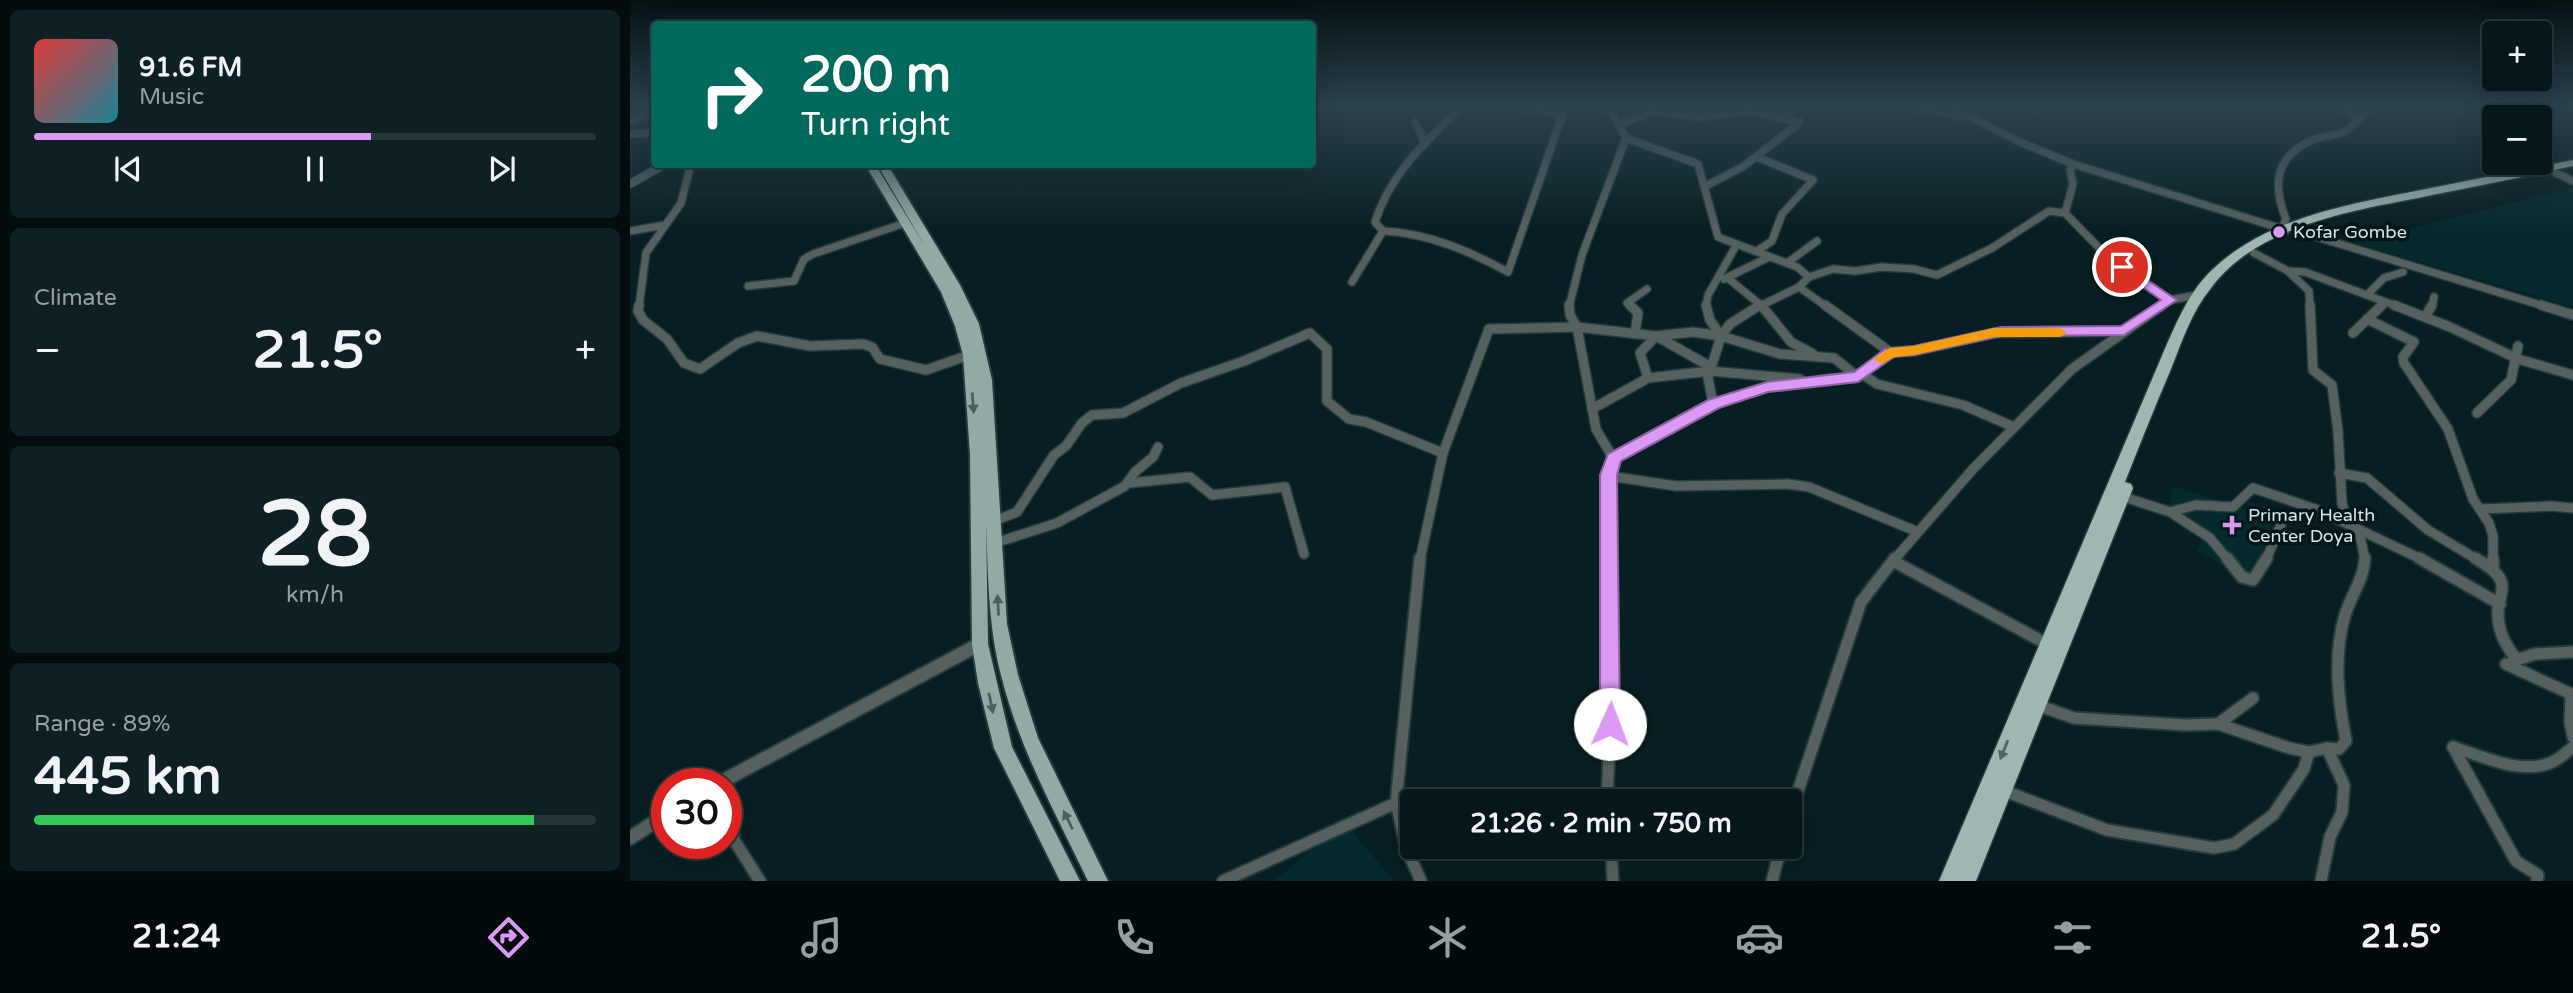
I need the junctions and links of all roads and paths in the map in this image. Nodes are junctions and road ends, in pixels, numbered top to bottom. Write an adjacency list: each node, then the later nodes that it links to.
1 (1421, 148): 27 (street)
2 (1552, 148): 27 (street)
3 (1622, 148): 53 (street)
4 (1656, 148): 21 (street)
5 (1766, 148): 8 (street)
6 (2038, 148): 10 (street)
7 (2298, 148): 25 (street)
8 (1757, 157): 21 (street); 30 (street)
9 (2573, 163): 25 (highway)
10 (2073, 164): 22 (street); 25 (street)
11 (651, 167): 18 (street)
12 (658, 168): 20 (street)
13 (690, 168): 24 (street)
14 (872, 168): 23 (main road)
15 (884, 168): 85 (main road)
16 (2573, 170): 17 (highway)
17 (2556, 173): 19 (street); 25 (highway)
18 (630, 178)
19 (2573, 181)
20 (630, 184)
21 (1706, 186): 29 (street)
22 (2065, 213): 36 (street); 46 (street)
23 (905, 223): 40 (street); 61 (main road)
24 (665, 225): 26 (street); 49 (street)
25 (2288, 230): 31 (highway); 43 (highway); 50 (street)
26 (630, 231)
27 (1382, 231): 39 (street)
28 (1817, 241): 33 (street)
29 (1737, 244): 30 (street); 38 (street)
30 (1757, 251): 32 (street)
31 (2254, 253): 34 (street); 81 (highway)
32 (1769, 257): 33 (street); 37 (street)
33 (1787, 263): 36 (street)
34 (2288, 271): 44 (street); 78 (street)
35 (2403, 272): 44 (street)
36 (1809, 277): 41 (street)
37 (1728, 279): 38 (street); 48 (street)
38 (1717, 280): 58 (street)
39 (1352, 282)
40 (748, 286)
41 (1799, 287): 48 (street); 60 (street)
42 (1647, 289): 56 (street)
43 (2197, 295): 46 (street); 95 (highway)
44 (2367, 295): 47 (street)
45 (2434, 297): 51 (street)
46 (2170, 300): 54 (street)
47 (2385, 302): 51 (street); 52 (street)
48 (1760, 305): 58 (street); 62 (street)
49 (634, 312): 61 (street)
50 (2573, 314)
51 (2426, 317): 65 (street)
52 (2367, 319): 55 (street); 83 (street)
53 (1577, 327): 56 (street); 72 (street); 76 (street)
54 (2124, 331): 60 (street); 74 (street)
55 (2353, 333)
56 (1635, 334): 57 (street)
57 (1656, 336): 58 (street); 66 (street); 69 (street)
58 (1721, 336): 62 (street); 66 (street)
59 (2518, 346): 65 (street)
60 (1890, 352): 68 (street)
61 (969, 355): 94 (main road, one-way to 94)
62 (1822, 357): 64 (street)
63 (1847, 357): 64 (street)
64 (1834, 358): 68 (street)
65 (2518, 359): 67 (street); 73 (street)
66 (1711, 369): 69 (street); 70 (street); 71 (street)
67 (2573, 374)
68 (1860, 375): 70 (street); 74 (street)
69 (1648, 379): 72 (street)
70 (1826, 380): 71 (street)
71 (1713, 404): 77 (street)
72 (1592, 409): 77 (street)
73 (2477, 414)
74 (2014, 427): 88 (street)
75 (1158, 447): 80 (street)
76 (1443, 453): 85 (street); 109 (street)
77 (1614, 458): 79 (street)
78 (2339, 473): 86 (street); 92 (street)
79 (1609, 475): 88 (street); 106 (street)
80 (1129, 483): 89 (street); 90 (street)
81 (2122, 496): 84 (street); 99 (highway)
82 (2573, 508): 83 (street)
83 (2482, 509): 92 (street)
84 (2170, 512): 86 (street); 87 (street)
85 (994, 521): 89 (main road)
86 (2348, 521): 93 (street); 103 (street)
87 (2282, 522)
88 (1917, 532): 91 (street)
89 (995, 543): 117 (main road, one-way to 89)
90 (1304, 554)
91 (1893, 561): 95 (street); 107 (street)
92 (2493, 569): 93 (street)
93 (2500, 604): 97 (street)
94 (980, 644): 105 (street); 116 (main road, one-way to 116)
95 (2047, 645): 122 (highway, one-way to 122)
96 (2573, 652): 97 (street)
97 (2517, 659): 101 (street)
98 (2253, 698): 100 (street)
99 (2037, 705): 100 (street); 108 (highway)
100 (2218, 724): 104 (street)
101 (2573, 737)
102 (2573, 747): 125 (street)
103 (2327, 748): 104 (street); 124 (street)
104 (2309, 752): 108 (street)
105 (742, 770)
106 (1608, 789)
107 (1799, 789)
108 (2002, 790): 123 (highway)
109 (1396, 803): 118 (street); 119 (street)
110 (651, 824): 111 (street)
111 (630, 838)
112 (742, 853): 115 (street)
113 (1612, 859): 120 (street)
114 (1778, 859): 121 (street)
115 (760, 881)
116 (1070, 881)
117 (1098, 881)
118 (1223, 881)
119 (1421, 881)
120 (1613, 881)
121 (1772, 881)
122 (1950, 881)
123 (1965, 881)
124 (2321, 881)
125 (2537, 881)

